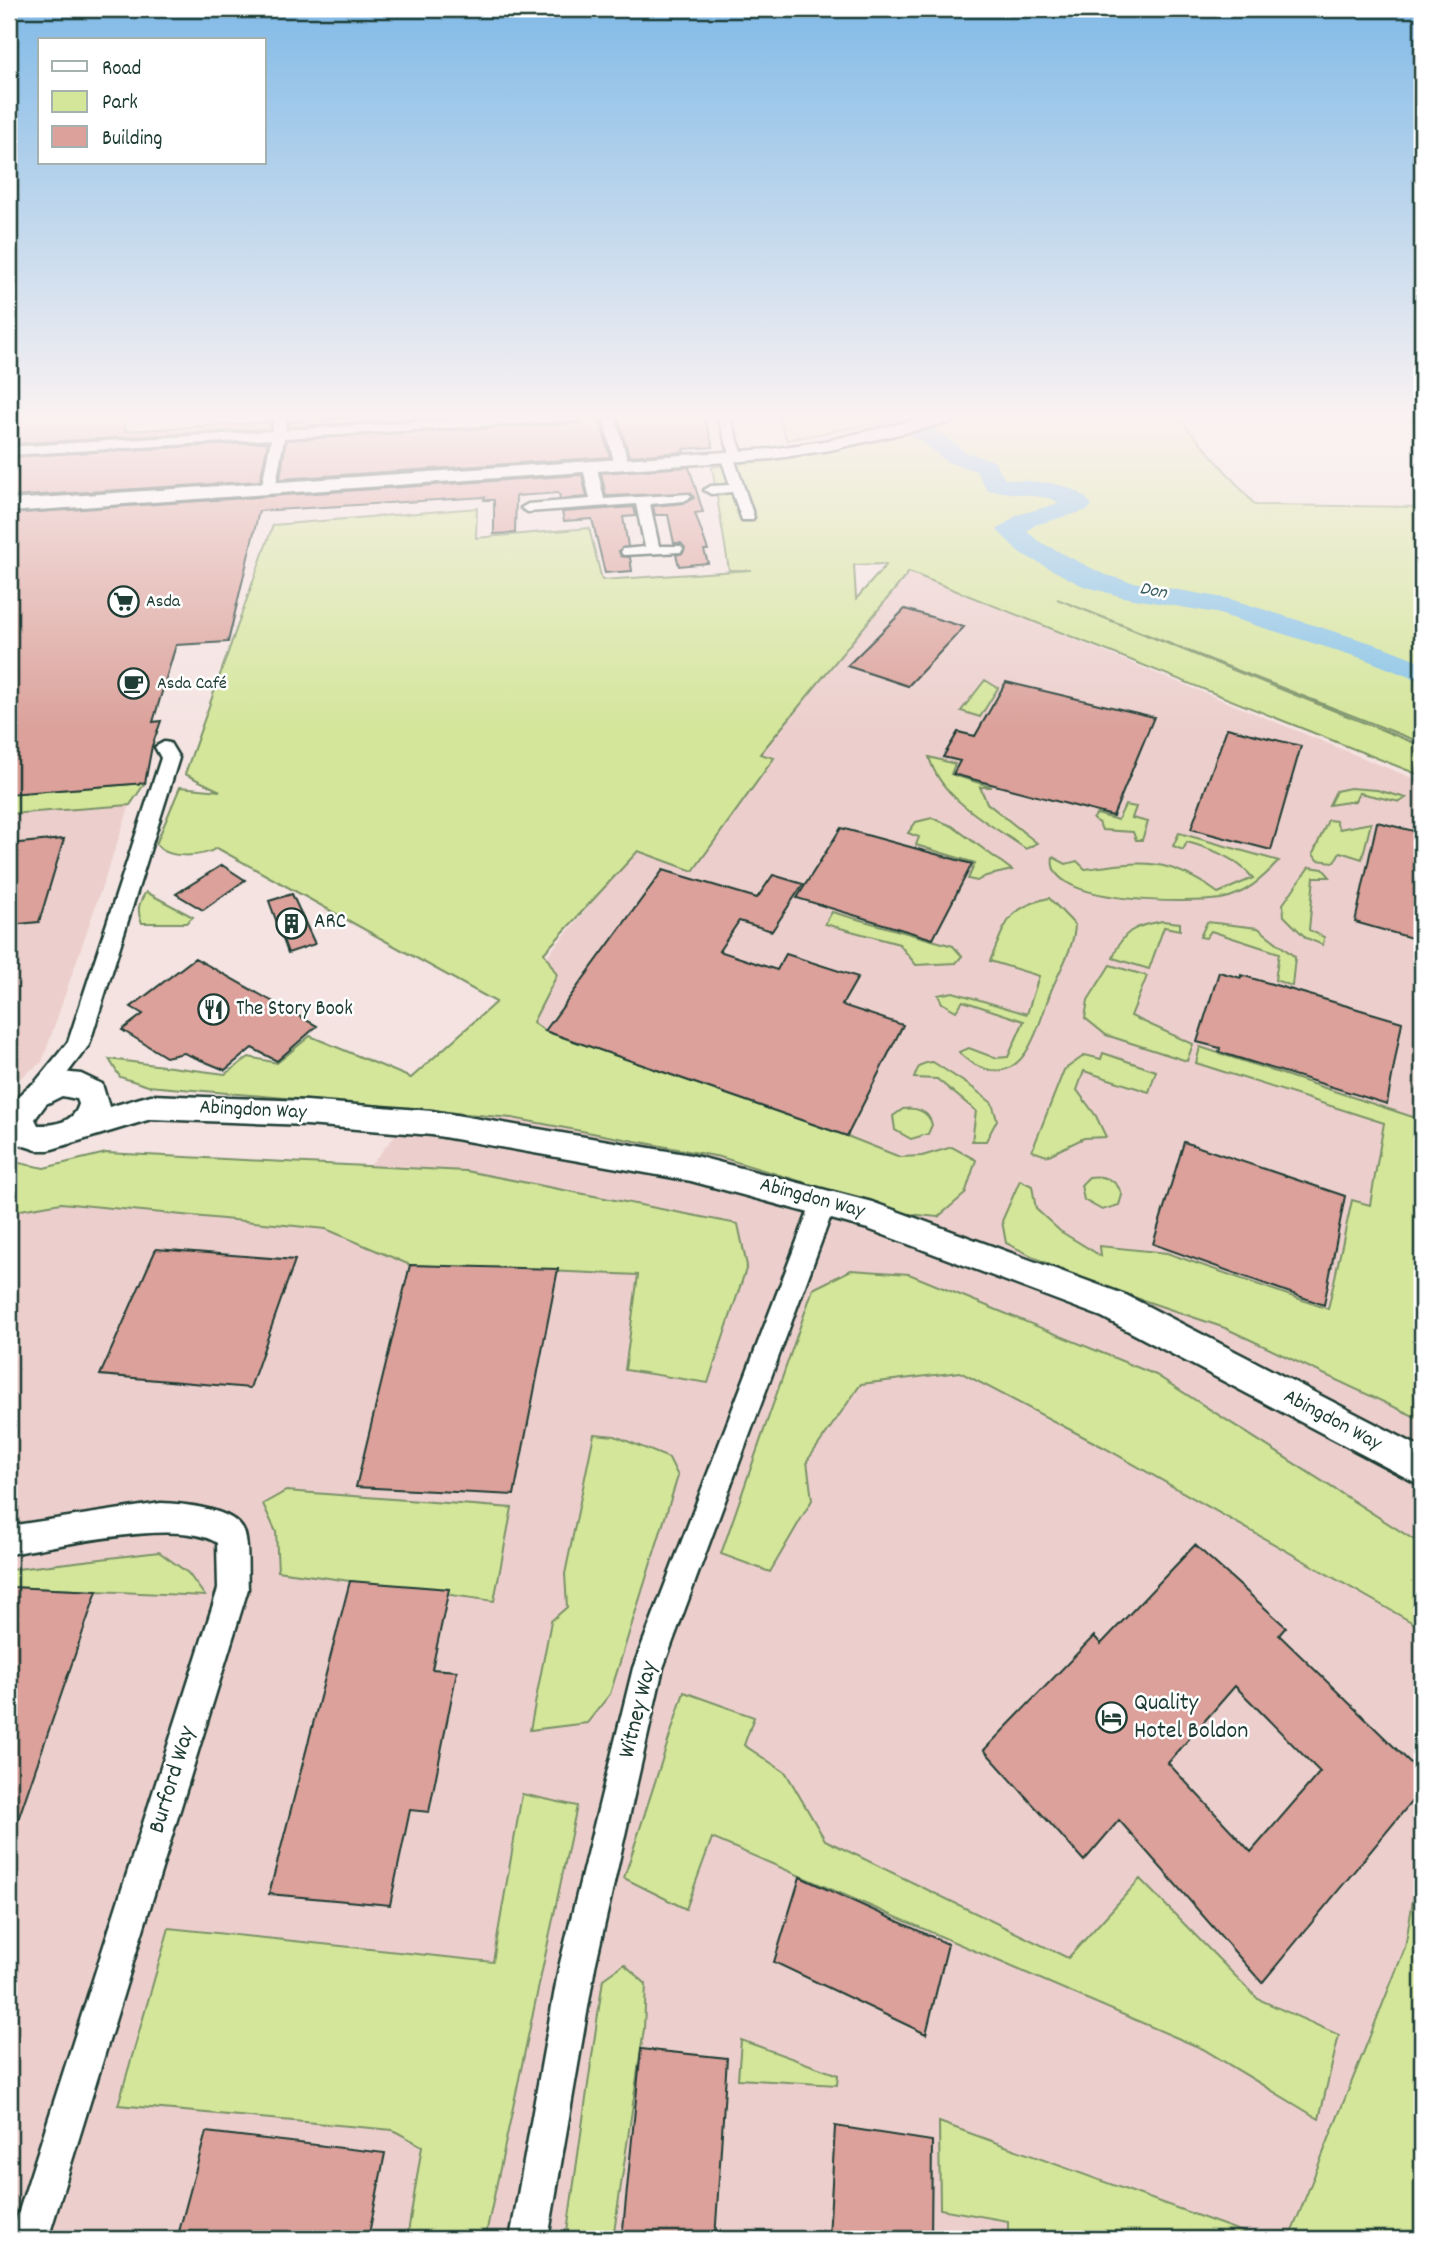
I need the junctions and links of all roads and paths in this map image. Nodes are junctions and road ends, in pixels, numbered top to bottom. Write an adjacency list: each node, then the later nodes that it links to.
1 (647, 521): 3 (street)
2 (676, 549): 3 (street)
3 (653, 550): 4 (street)
4 (628, 552)
5 (164, 747): 6 (street)
6 (78, 1045): 7 (street); 8 (street)
7 (89, 1091): 8 (street, Abingdon Way); 9 (street, Abingdon Way); 11 (street)
8 (29, 1097): 10 (street, Abingdon Way)
9 (151, 1108): 11 (street, Abingdon Way); 12 (street, Abingdon Way)
10 (18, 1132): 11 (street, Abingdon Way)
11 (72, 1132)
12 (824, 1202): 13 (street, Abingdon Way); 16 (street, Witney Way)
13 (1422, 1468)
14 (9, 1539): 15 (street, Burford Way)
15 (29, 2239)
16 (528, 2239)

